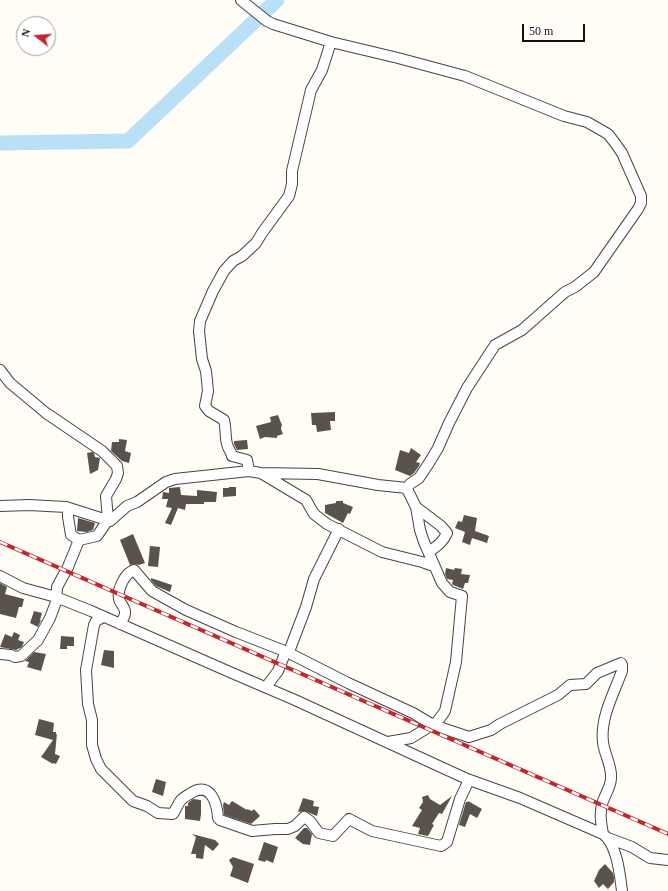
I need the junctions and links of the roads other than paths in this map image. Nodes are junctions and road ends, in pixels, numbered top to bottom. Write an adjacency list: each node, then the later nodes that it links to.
1 (241, 0): 2 (street)
2 (331, 42): 4 (street); 6 (street)
3 (0, 370): 10 (street)
4 (249, 471): 5 (street); 10 (street)
5 (261, 474): 6 (street); 11 (street)
6 (407, 488): 8 (street)
7 (0, 506): 9 (street)
8 (416, 507): 13 (street); 13 (street)
9 (68, 508): 10 (street); 12 (street)
10 (108, 520): 12 (street)
11 (339, 529): 14 (street); 19 (street)
12 (79, 540): 16 (street)
13 (429, 552): 14 (street)
14 (434, 566): 22 (street)
15 (0, 576): 16 (street)
16 (56, 597): 17 (street); 20 (street)
17 (103, 617): 18 (street); 24 (street)
18 (120, 624): 19 (street); 21 (street)
19 (287, 652): 21 (street); 22 (street)
20 (0, 654)
21 (266, 688): 23 (street)
22 (433, 725): 23 (street); 25 (street)
23 (388, 742): 24 (street)
24 (469, 780): 25 (street)
25 (605, 836): 26 (street); 27 (street)
26 (668, 860)
27 (622, 891)

